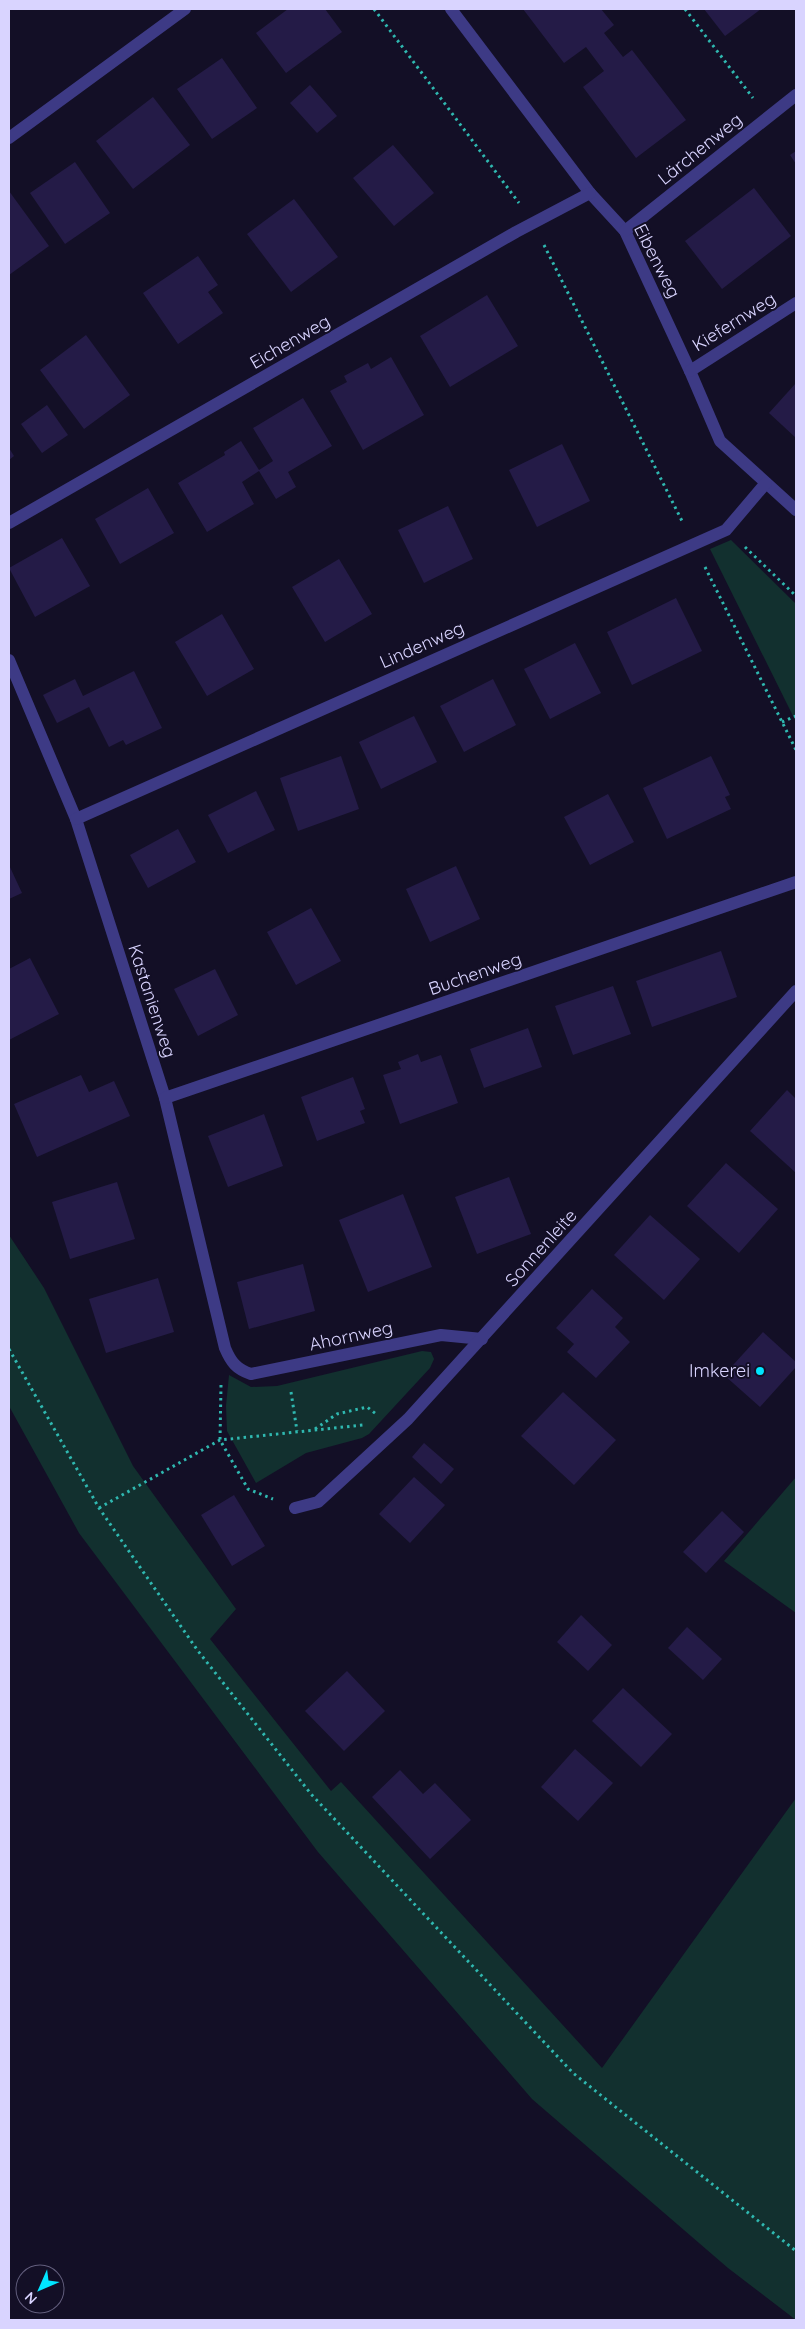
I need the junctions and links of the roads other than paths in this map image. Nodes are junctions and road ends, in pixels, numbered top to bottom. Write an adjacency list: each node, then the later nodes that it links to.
1 (185, 9): 4 (street)
2 (451, 9): 5 (street, Eibenweg)
3 (796, 95): 6 (street, Lärchenweg)
4 (9, 138)
5 (590, 193): 6 (street, Eibenweg); 11 (street, Eichenweg)
6 (625, 231): 8 (street, Eibenweg)
7 (796, 303): 8 (street, Kiefernweg)
8 (690, 370): 9 (street, Eibenweg)
9 (766, 483): 10 (street, Eibenweg); 13 (street, Lindenweg)
10 (796, 510)
11 (9, 524)
12 (9, 660): 13 (street, Kastanienweg)
13 (76, 819): 16 (street, Kastanienweg)
14 (796, 882): 16 (street, Buchenweg)
15 (796, 991): 17 (street, Sonnenleite)
16 (165, 1098): 18 (street, Kastanienweg)
17 (482, 1339): 18 (street, Ahornweg); 19 (street, Sonnenleite)
18 (231, 1363)
19 (295, 1508)

